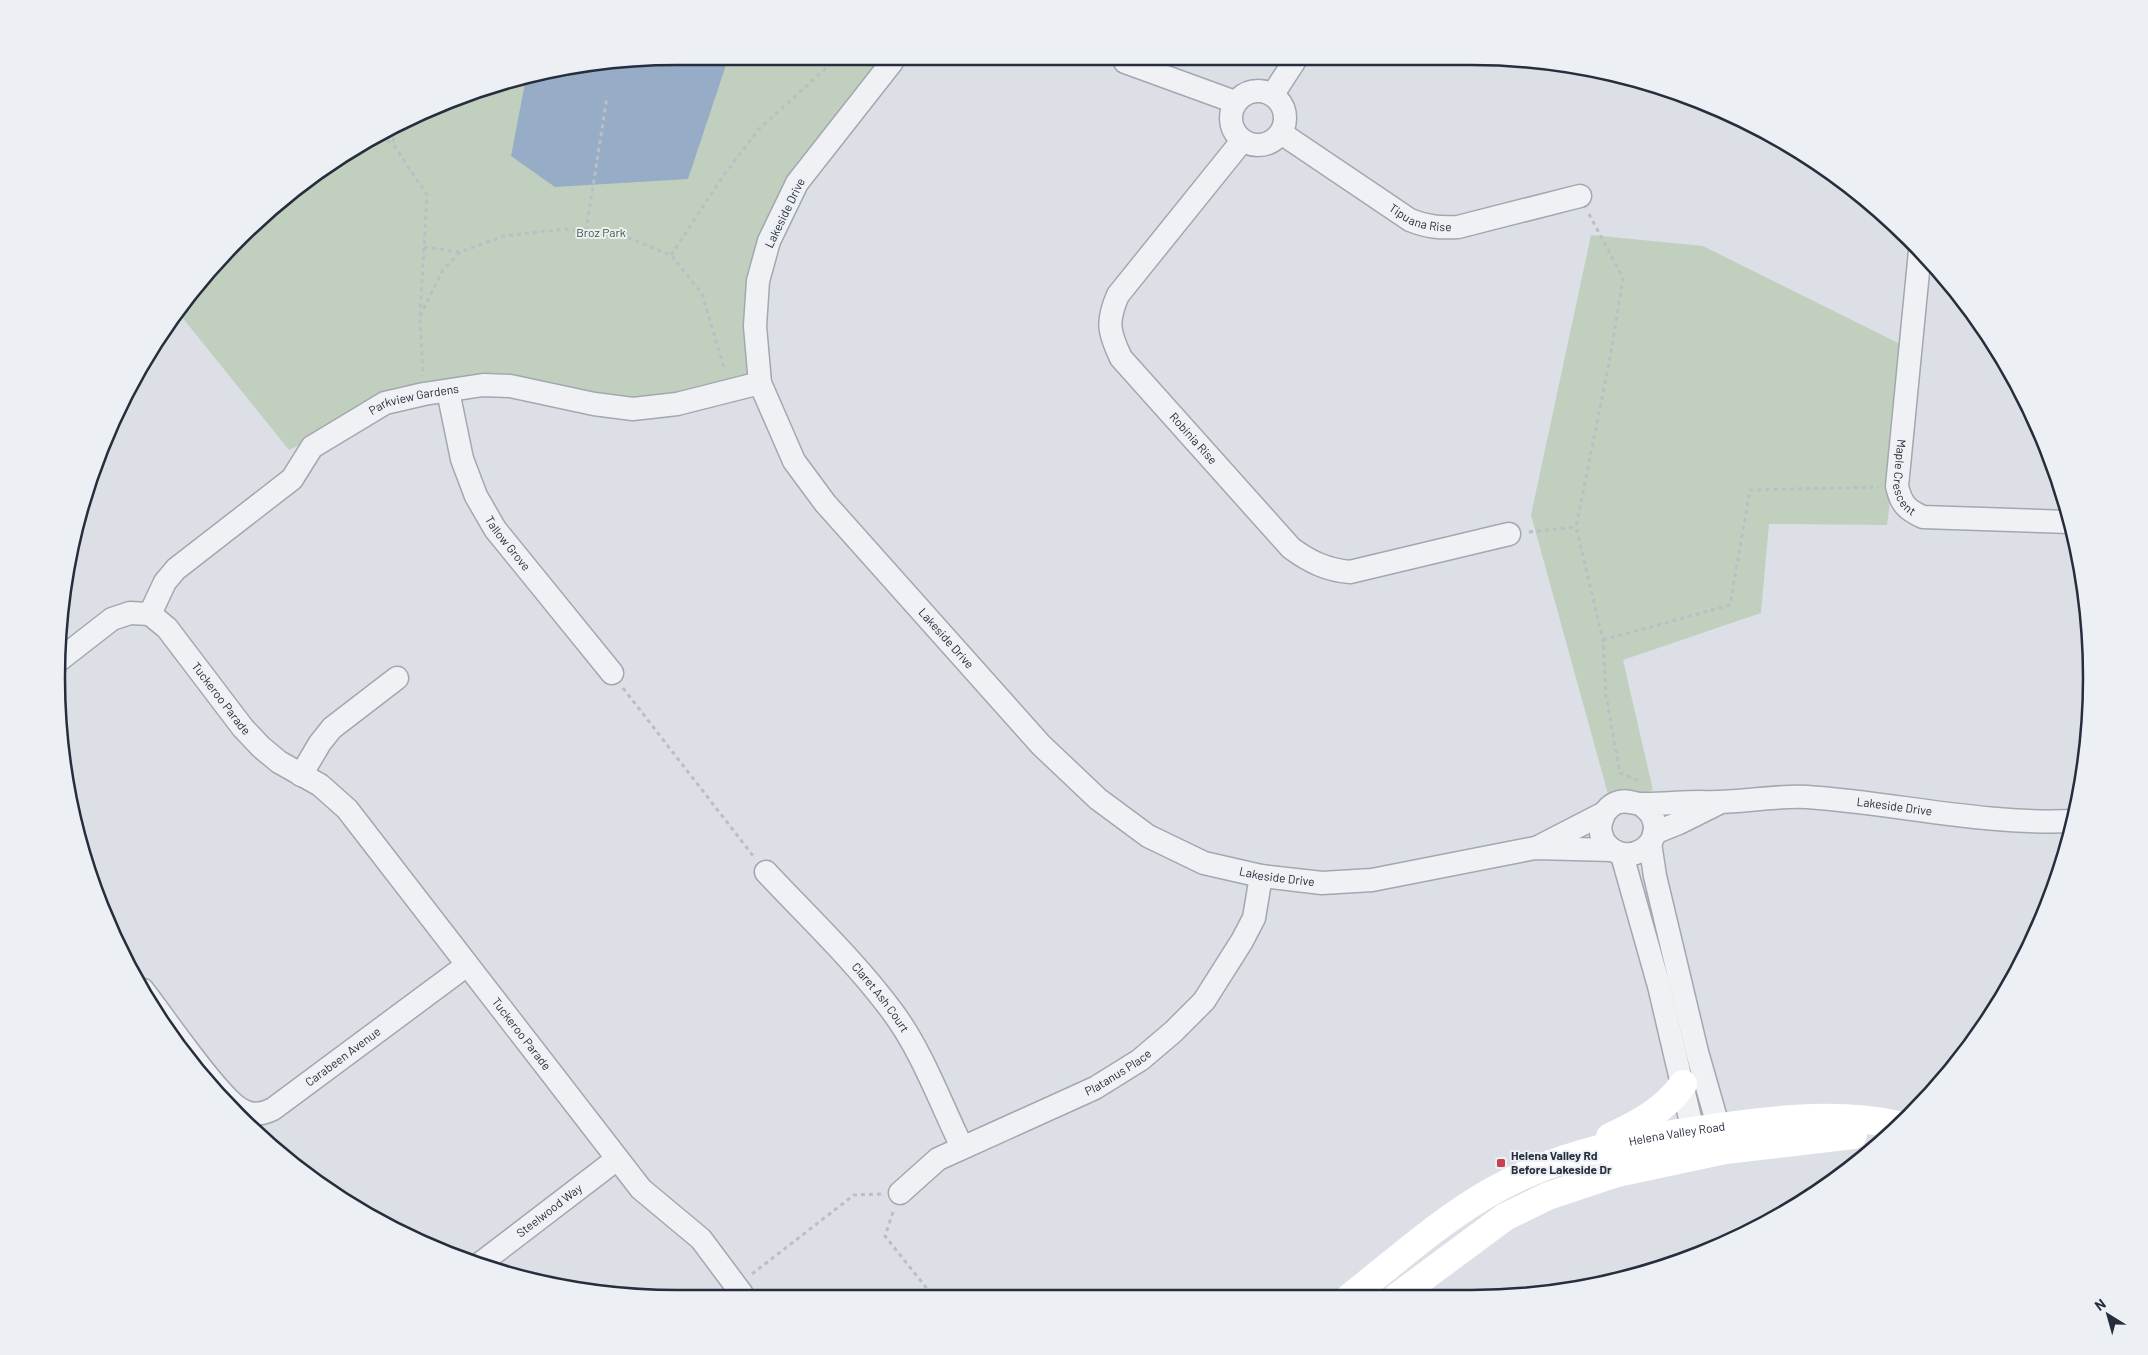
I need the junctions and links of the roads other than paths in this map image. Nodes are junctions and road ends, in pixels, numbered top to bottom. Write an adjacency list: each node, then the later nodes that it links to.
1 (890, 65): 10 (street, Lakeside Drive)
2 (1133, 65): 5 (street)
3 (1292, 65): 4 (street)
4 (1273, 94): 5 (street); 6 (street)
5 (1235, 102): 7 (street)
6 (1281, 133): 7 (street); 8 (street, Tipuana Rise)
7 (1242, 141): 13 (street, Robinia Rise)
8 (1580, 196)
9 (1919, 261): 12 (street, Maple Crescent)
10 (760, 383): 11 (street, Parkview Gardens); 27 (street, Lakeside Drive)
11 (448, 391): 14 (street, Parkview Gardens); 16 (street, Tallow Grove)
12 (2063, 522)
13 (1508, 534)
14 (150, 614): 15 (street); 18 (street, Tuckeroo Parade)
15 (66, 654)
16 (612, 673)
17 (397, 678): 18 (street)
18 (300, 774): 28 (street, Tuckeroo Parade)
19 (1718, 803): 20 (street, Lakeside Drive); 22 (street, Lakeside Drive); 23 (street, Lakeside Drive)
20 (1642, 805): 21 (street, Lakeside Drive); 23 (street)
21 (1604, 813): 24 (street, Lakeside Drive); 25 (street)
22 (2065, 821)
23 (1652, 838): 25 (street, Lakeside Drive); 33 (street)
24 (1535, 848): 25 (street, Lakeside Drive); 27 (street, Lakeside Drive)
25 (1617, 853): 29 (street)
26 (766, 872): 34 (street, Claret Ash Court)
27 (1261, 876): 34 (street, Platanus Place)
28 (467, 965): 30 (street, Carabeen Avenue); 36 (street, Tuckeroo Parade)
29 (1683, 1084): 33 (street); 35 (street)
30 (244, 1111)
31 (1890, 1123): 33 (street, Helena Valley Road)
32 (1880, 1133): 33 (street, Helena Valley Road)
33 (1709, 1141): 35 (street, Helena Valley Road); 39 (street, Helena Valley Road)
34 (962, 1147): 37 (street, Platanus Place)
35 (1571, 1157): 41 (street, Helena Valley Road)
36 (617, 1159): 38 (street, Steelwood Way); 40 (street, Tuckeroo Parade)
37 (900, 1193)
38 (487, 1259)
39 (1445, 1261): 42 (street, Helena Valley Road); 43 (street)
40 (739, 1290)
41 (1359, 1290)
42 (1406, 1290)
43 (1423, 1290)

